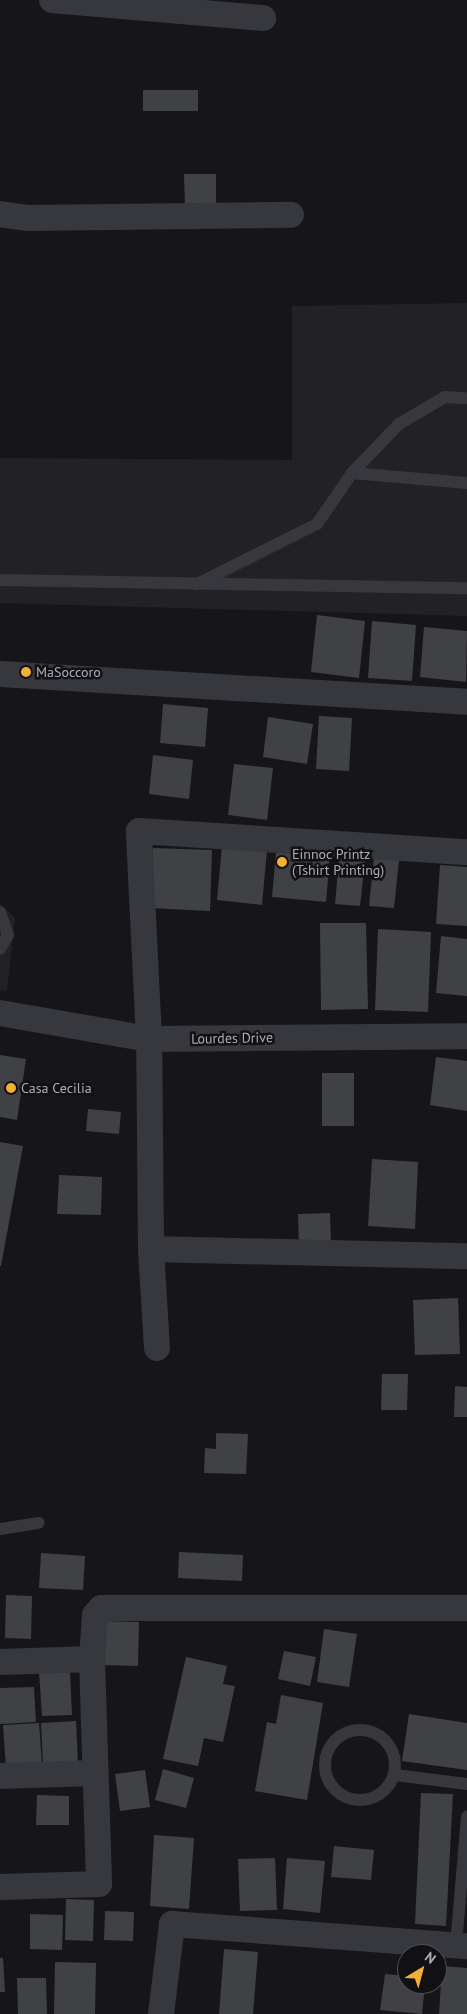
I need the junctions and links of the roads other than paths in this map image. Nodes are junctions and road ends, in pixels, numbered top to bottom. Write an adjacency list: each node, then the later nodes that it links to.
1 (52, 0): 2 (street)
2 (263, 18)
3 (0, 214): 4 (street)
4 (291, 214)
5 (467, 398): 6 (lane)
6 (352, 473): 7 (lane); 9 (lane)
7 (467, 483)
8 (0, 580): 9 (lane)
9 (194, 585): 10 (lane)
10 (467, 588)
11 (0, 674): 12 (street)
12 (467, 702)
13 (467, 852): 18 (street)
14 (0, 912): 15 (lane)
15 (0, 949)
16 (0, 1013): 18 (street, Lourdes Drive)
17 (467, 1036): 18 (street, Lourdes Drive)
18 (149, 1039): 19 (street)
19 (150, 1249): 20 (street); 21 (street)
20 (467, 1256)
21 (157, 1348)
22 (39, 1523): 23 (lane)
23 (0, 1528)
24 (467, 1608): 25 (street)
25 (92, 1659): 26 (street); 27 (street)
26 (0, 1662)
27 (94, 1773): 29 (street); 32 (street)
28 (395, 1775): 28 (lane); 30 (lane)
29 (0, 1776)
30 (467, 1784)
31 (467, 1816): 33 (lane)
32 (0, 1887)
33 (461, 1946): 34 (street)
34 (161, 2014)

